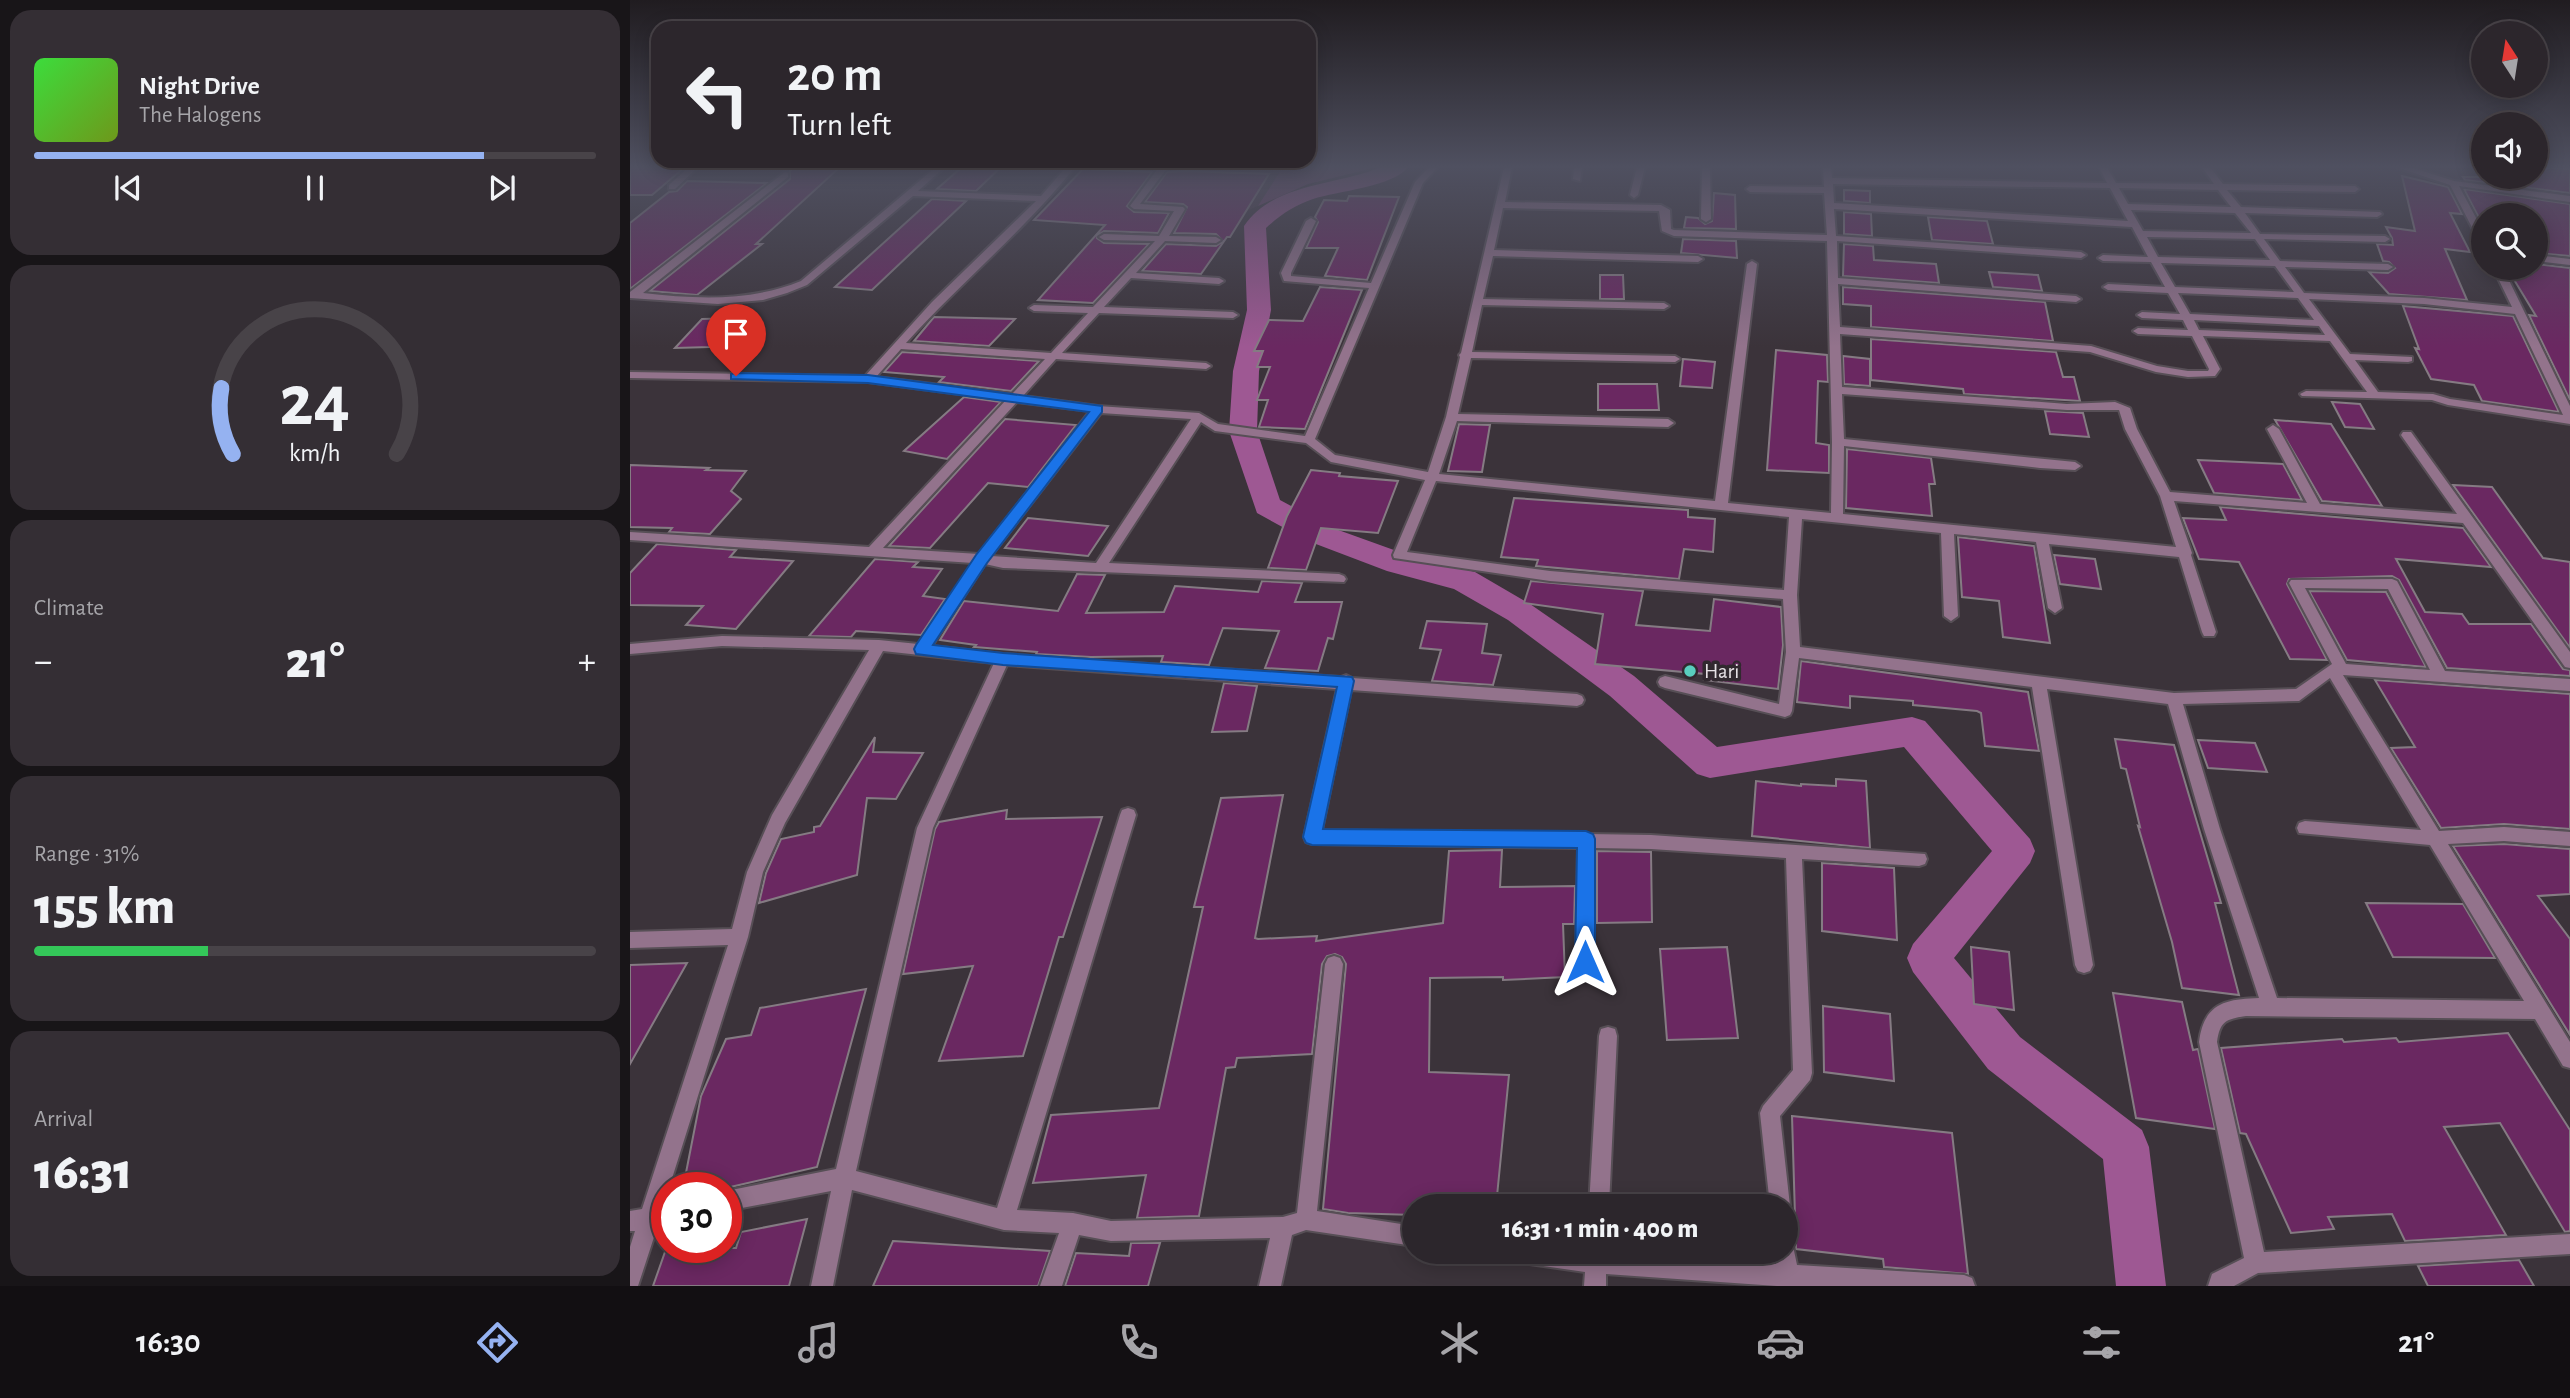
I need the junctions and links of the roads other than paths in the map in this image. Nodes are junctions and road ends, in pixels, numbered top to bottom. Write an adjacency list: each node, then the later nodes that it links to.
1 (719, 227): 36 (street)
2 (872, 227): 36 (street)
3 (1014, 227): 52 (street)
4 (1169, 227): 16 (street)
5 (1308, 227): 33 (street)
6 (1400, 227): 33 (street)
7 (1493, 227): 19 (street)
8 (1667, 227): 15 (street)
9 (1831, 227): 15 (street)
10 (2136, 227): 12 (street)
11 (2250, 227): 13 (street)
12 (2139, 234): 13 (street); 22 (street)
13 (2256, 235): 17 (street); 25 (street)
14 (1104, 237): 16 (street)
15 (1832, 237): 20 (street); 32 (street)
16 (1162, 239): 18 (street); 29 (street)
17 (2385, 239)
18 (1216, 240)
19 (1487, 253): 23 (street); 39 (street)
20 (2081, 255)
21 (2103, 258): 22 (street)
22 (2153, 258): 25 (street); 35 (street)
23 (1698, 259)
24 (2548, 259): 26 (street)
25 (2276, 262): 28 (street); 37 (street)
26 (2570, 262)
27 (1752, 264): 77 (street)
28 (2388, 267)
29 (1127, 275): 31 (street); 43 (street)
30 (2504, 280): 42 (street)
31 (1219, 281)
32 (1832, 281): 38 (street); 48 (street)
33 (1376, 286): 72 (street)
34 (2108, 287): 35 (street)
35 (2172, 289): 37 (street); 46 (street)
36 (633, 295)
37 (2302, 296): 42 (street); 47 (street)
38 (2076, 299)
39 (1476, 302): 40 (street); 53 (street)
40 (1664, 306)
41 (1034, 308): 43 (street)
42 (2518, 311): 68 (street)
43 (1094, 312): 44 (street); 54 (street)
44 (1233, 315)
45 (2142, 315): 46 (street)
46 (2185, 316): 47 (street); 50 (street)
47 (2321, 323): 51 (street)
48 (1833, 330): 50 (street); 61 (street)
49 (2138, 331): 50 (street)
50 (2195, 333): 51 (street)
51 (2333, 338): 55 (street)
52 (899, 346): 54 (street); 60 (street)
53 (1464, 355): 56 (street); 67 (street)
54 (1053, 356): 58 (street); 64 (street)
55 (2347, 357): 57 (street); 63 (street)
56 (1675, 359)
57 (2408, 359)
58 (1206, 366)
59 (630, 374): 60 (street)
60 (868, 379): 64 (street)
61 (1836, 390): 73 (street); 76 (street)
62 (2306, 394): 63 (street)
63 (2375, 395): 68 (street)
64 (1014, 398): 65 (street); 85 (street)
65 (1098, 409): 66 (street); 87 (street)
66 (1199, 415): 72 (street); 88 (street)
67 (1452, 417): 69 (street); 75 (street)
68 (2570, 419)
69 (1668, 423)
70 (2273, 429): 78 (street)
71 (2407, 435): 81 (street)
72 (1309, 440): 75 (street)
73 (1838, 442): 74 (street); 80 (street)
74 (2074, 466)
75 (1432, 477): 77 (street); 90 (street)
76 (2166, 496): 78 (street); 86 (street)
77 (1721, 506): 79 (street)
78 (2317, 509): 81 (street)
79 (1796, 513): 80 (street); 90 (street)
80 (1837, 518): 82 (street)
81 (2466, 519): 99 (street)
82 (1947, 529): 84 (street); 92 (street)
83 (630, 536): 85 (street)
84 (2041, 537): 86 (street); 91 (street)
85 (871, 553): 87 (street)
86 (2186, 553): 93 (street)
87 (982, 559): 88 (street); 96 (street)
88 (1100, 567): 89 (street)
89 (1339, 579)
90 (1790, 595): 97 (street)
91 (2055, 608)
92 (1951, 616)
93 (2208, 632)
94 (879, 645): 95 (street); 96 (street); 115 (street)
95 (630, 649)
96 (922, 649): 98 (street)
97 (1793, 652): 103 (street); 104 (street)
98 (1003, 659): 102 (street); 124 (street)
99 (2570, 663)
100 (2337, 670): 101 (street); 101 (street); 106 (street); 110 (street)
101 (2441, 677): 105 (street)
102 (1346, 681): 107 (street); 111 (street)
103 (2038, 681): 106 (street); 119 (street)
104 (1665, 682)
105 (2570, 685)
106 (2174, 699): 120 (street)
107 (1577, 700)
108 (1128, 815): 129 (street)
109 (2305, 828): 110 (street)
110 (2434, 838): 112 (street); 121 (street)
111 (1586, 839): 113 (street); 117 (street)
112 (2570, 839)
113 (1794, 853): 114 (street); 126 (street)
114 (1919, 859)
115 (738, 937): 116 (street); 128 (street)
116 (630, 940)
117 (1585, 962)
118 (1334, 964): 130 (street)
119 (2084, 965)
120 (2271, 1007): 121 (street); 135 (street)
121 (2539, 1010): 123 (street)
122 (1608, 1035): 125 (street)
123 (2570, 1059)
124 (844, 1178): 127 (street); 129 (street); 140 (street)
125 (1600, 1194)
126 (1779, 1194)
127 (742, 1198)
128 (648, 1219): 138 (street)
129 (1004, 1220): 131 (street)
130 (1306, 1220): 132 (street); 133 (street)
131 (1073, 1223): 132 (street); 141 (street)
132 (1283, 1227): 142 (street)
133 (1402, 1234)
134 (2570, 1244): 135 (street)
135 (2256, 1263): 145 (street)
136 (1597, 1264): 143 (street)
137 (1655, 1264): 139 (street)
138 (630, 1280)
139 (1788, 1280): 144 (street)
140 (822, 1286)
141 (1051, 1286)
142 (1270, 1286)
143 (1595, 1286)
144 (1964, 1286)
145 (2219, 1286)

